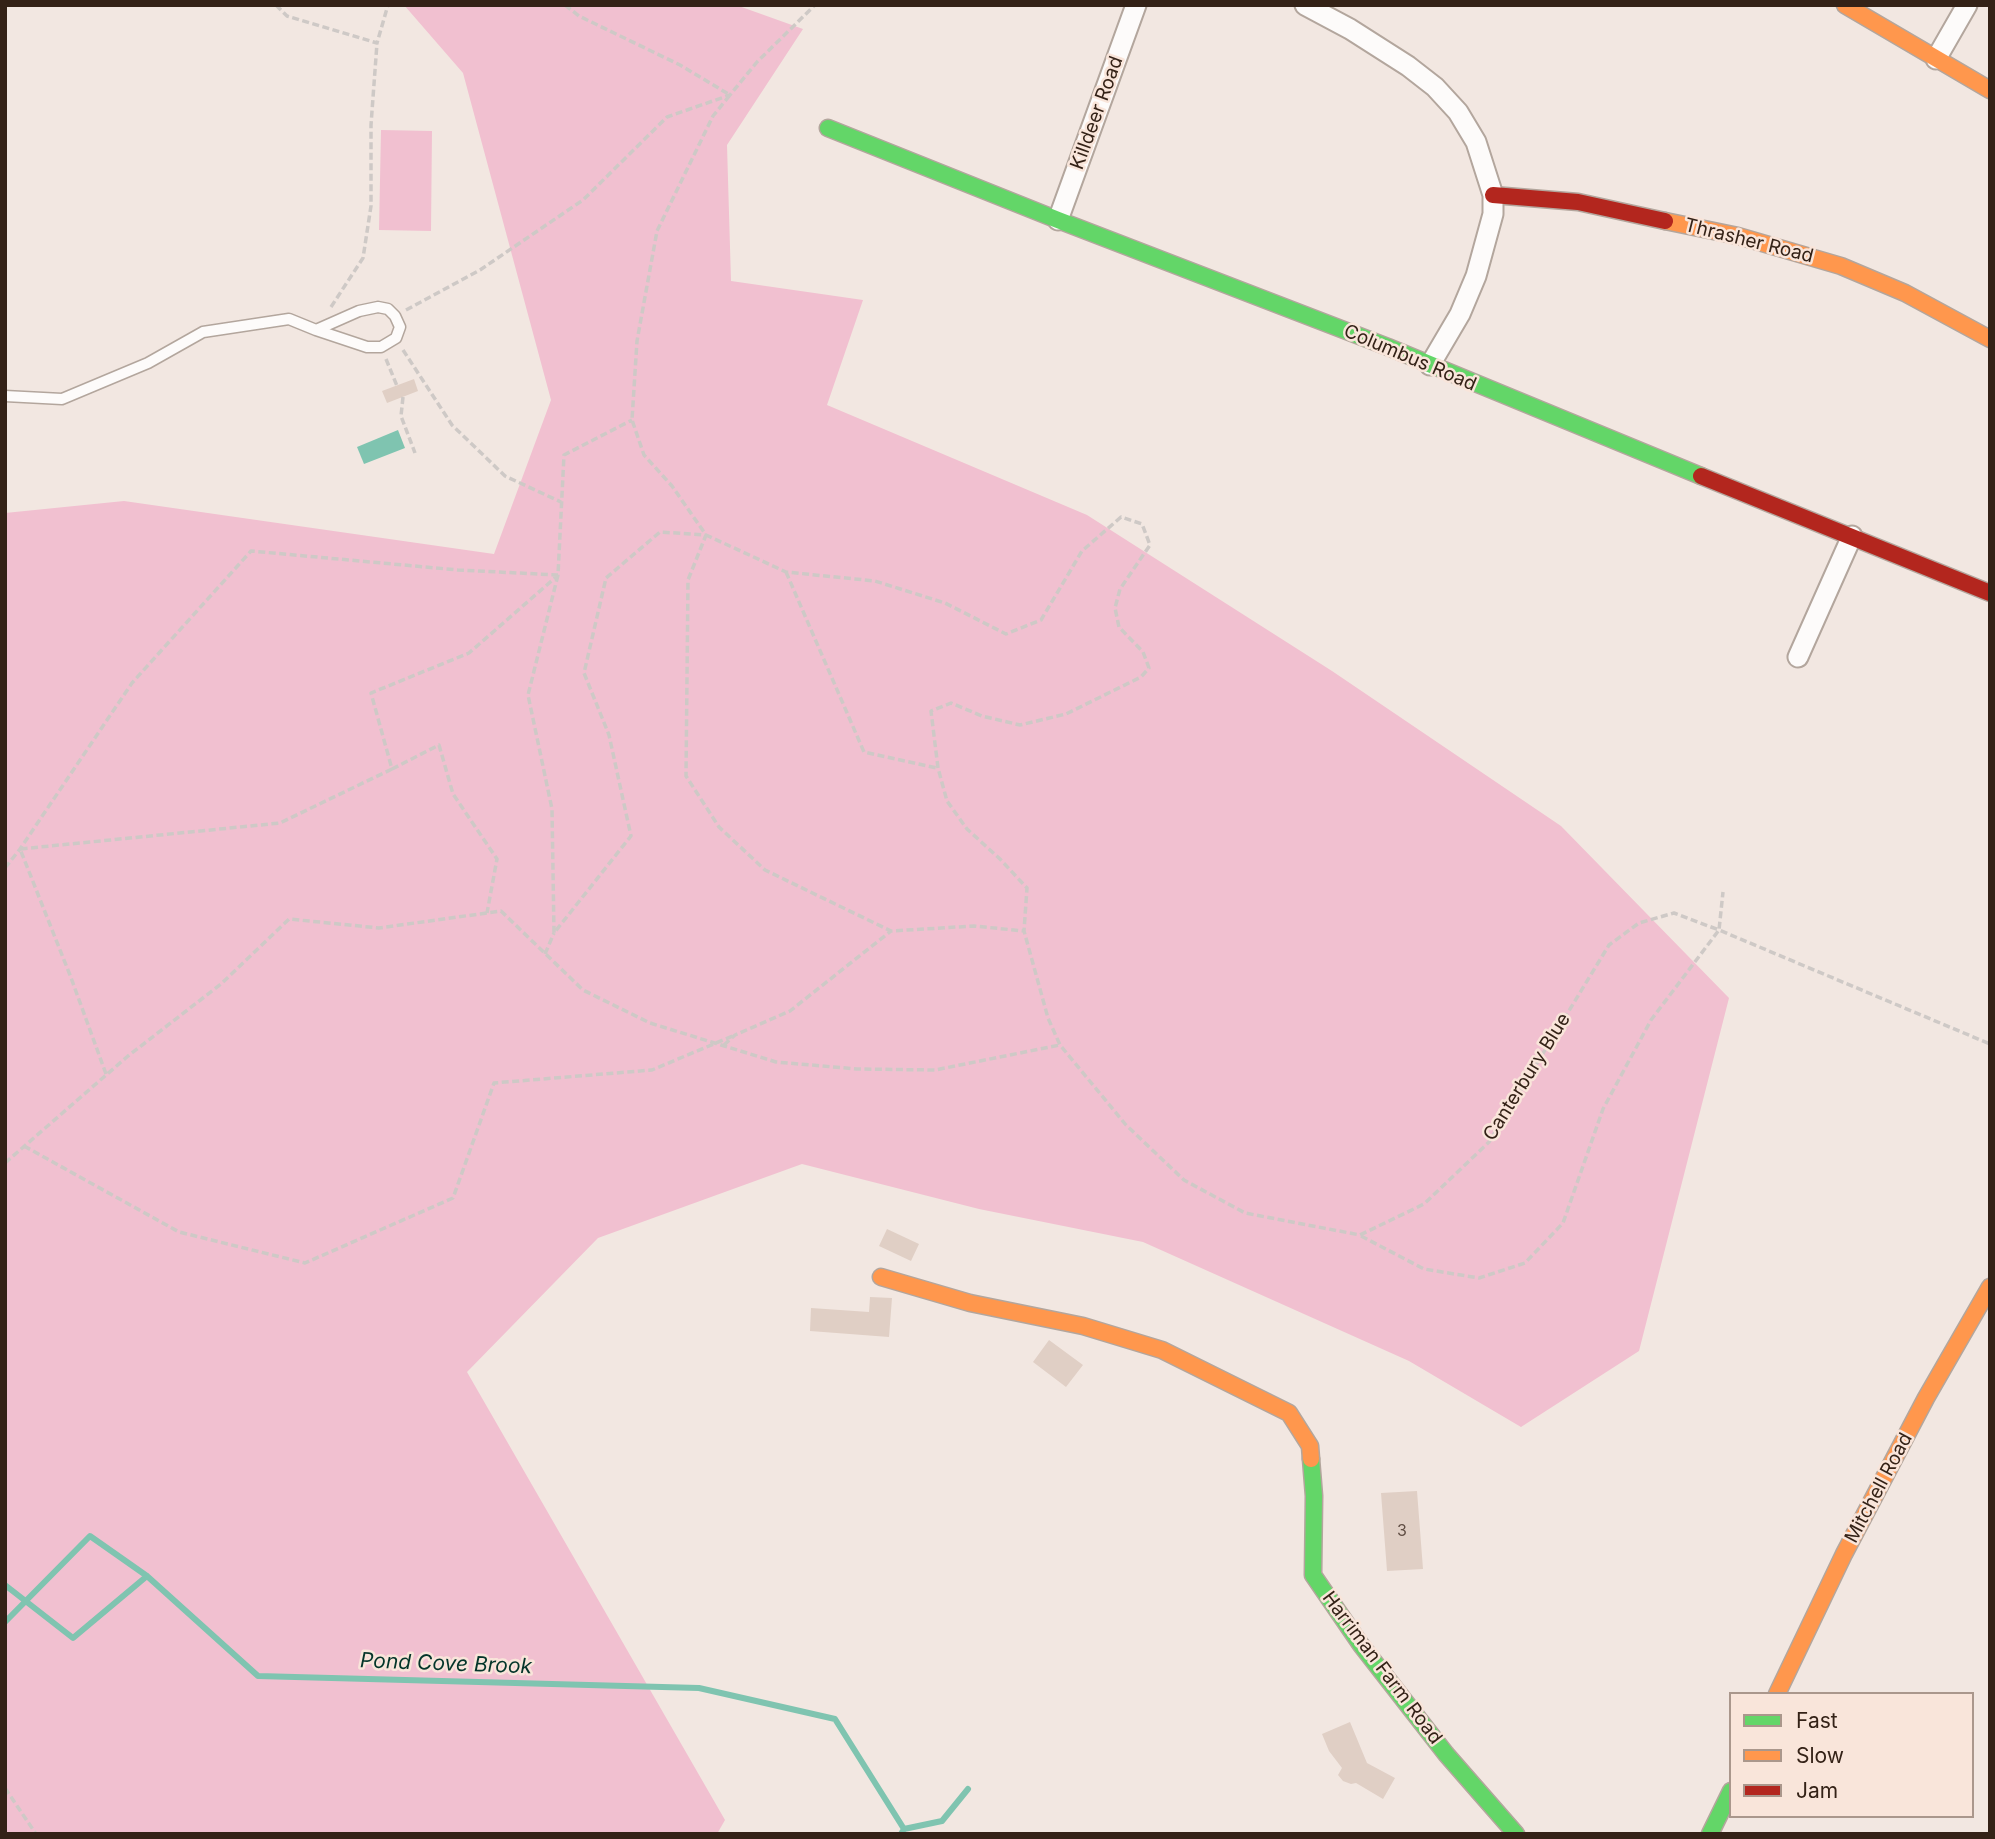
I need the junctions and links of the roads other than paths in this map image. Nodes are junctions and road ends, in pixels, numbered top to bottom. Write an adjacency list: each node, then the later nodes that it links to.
1 (1136, 5): 9 (street, Killdeer Road)
2 (1305, 5): 8 (street)
3 (1845, 5): 5 (street)
4 (1967, 5): 5 (street)
5 (1936, 59): 6 (street)
6 (1990, 90)
7 (828, 128): 9 (street, Columbus Road)
8 (1493, 195): 11 (street, Thrasher Road); 12 (street)
9 (1058, 220): 12 (street, Columbus Road)
10 (316, 330): 10 (lane); 13 (lane)
11 (1990, 339)
12 (1430, 365): 14 (street, Columbus Road)
13 (5, 396)
14 (1852, 536): 15 (street, Columbus Road); 16 (street)
15 (1990, 593)
16 (1798, 657)
17 (881, 1277): 21 (street, Harriman Farm Road)
18 (1990, 1287): 19 (street, Mitchell Road)
19 (1778, 1692)
20 (1729, 1795): 22 (street)
21 (1516, 1834)
22 (1710, 1834)

